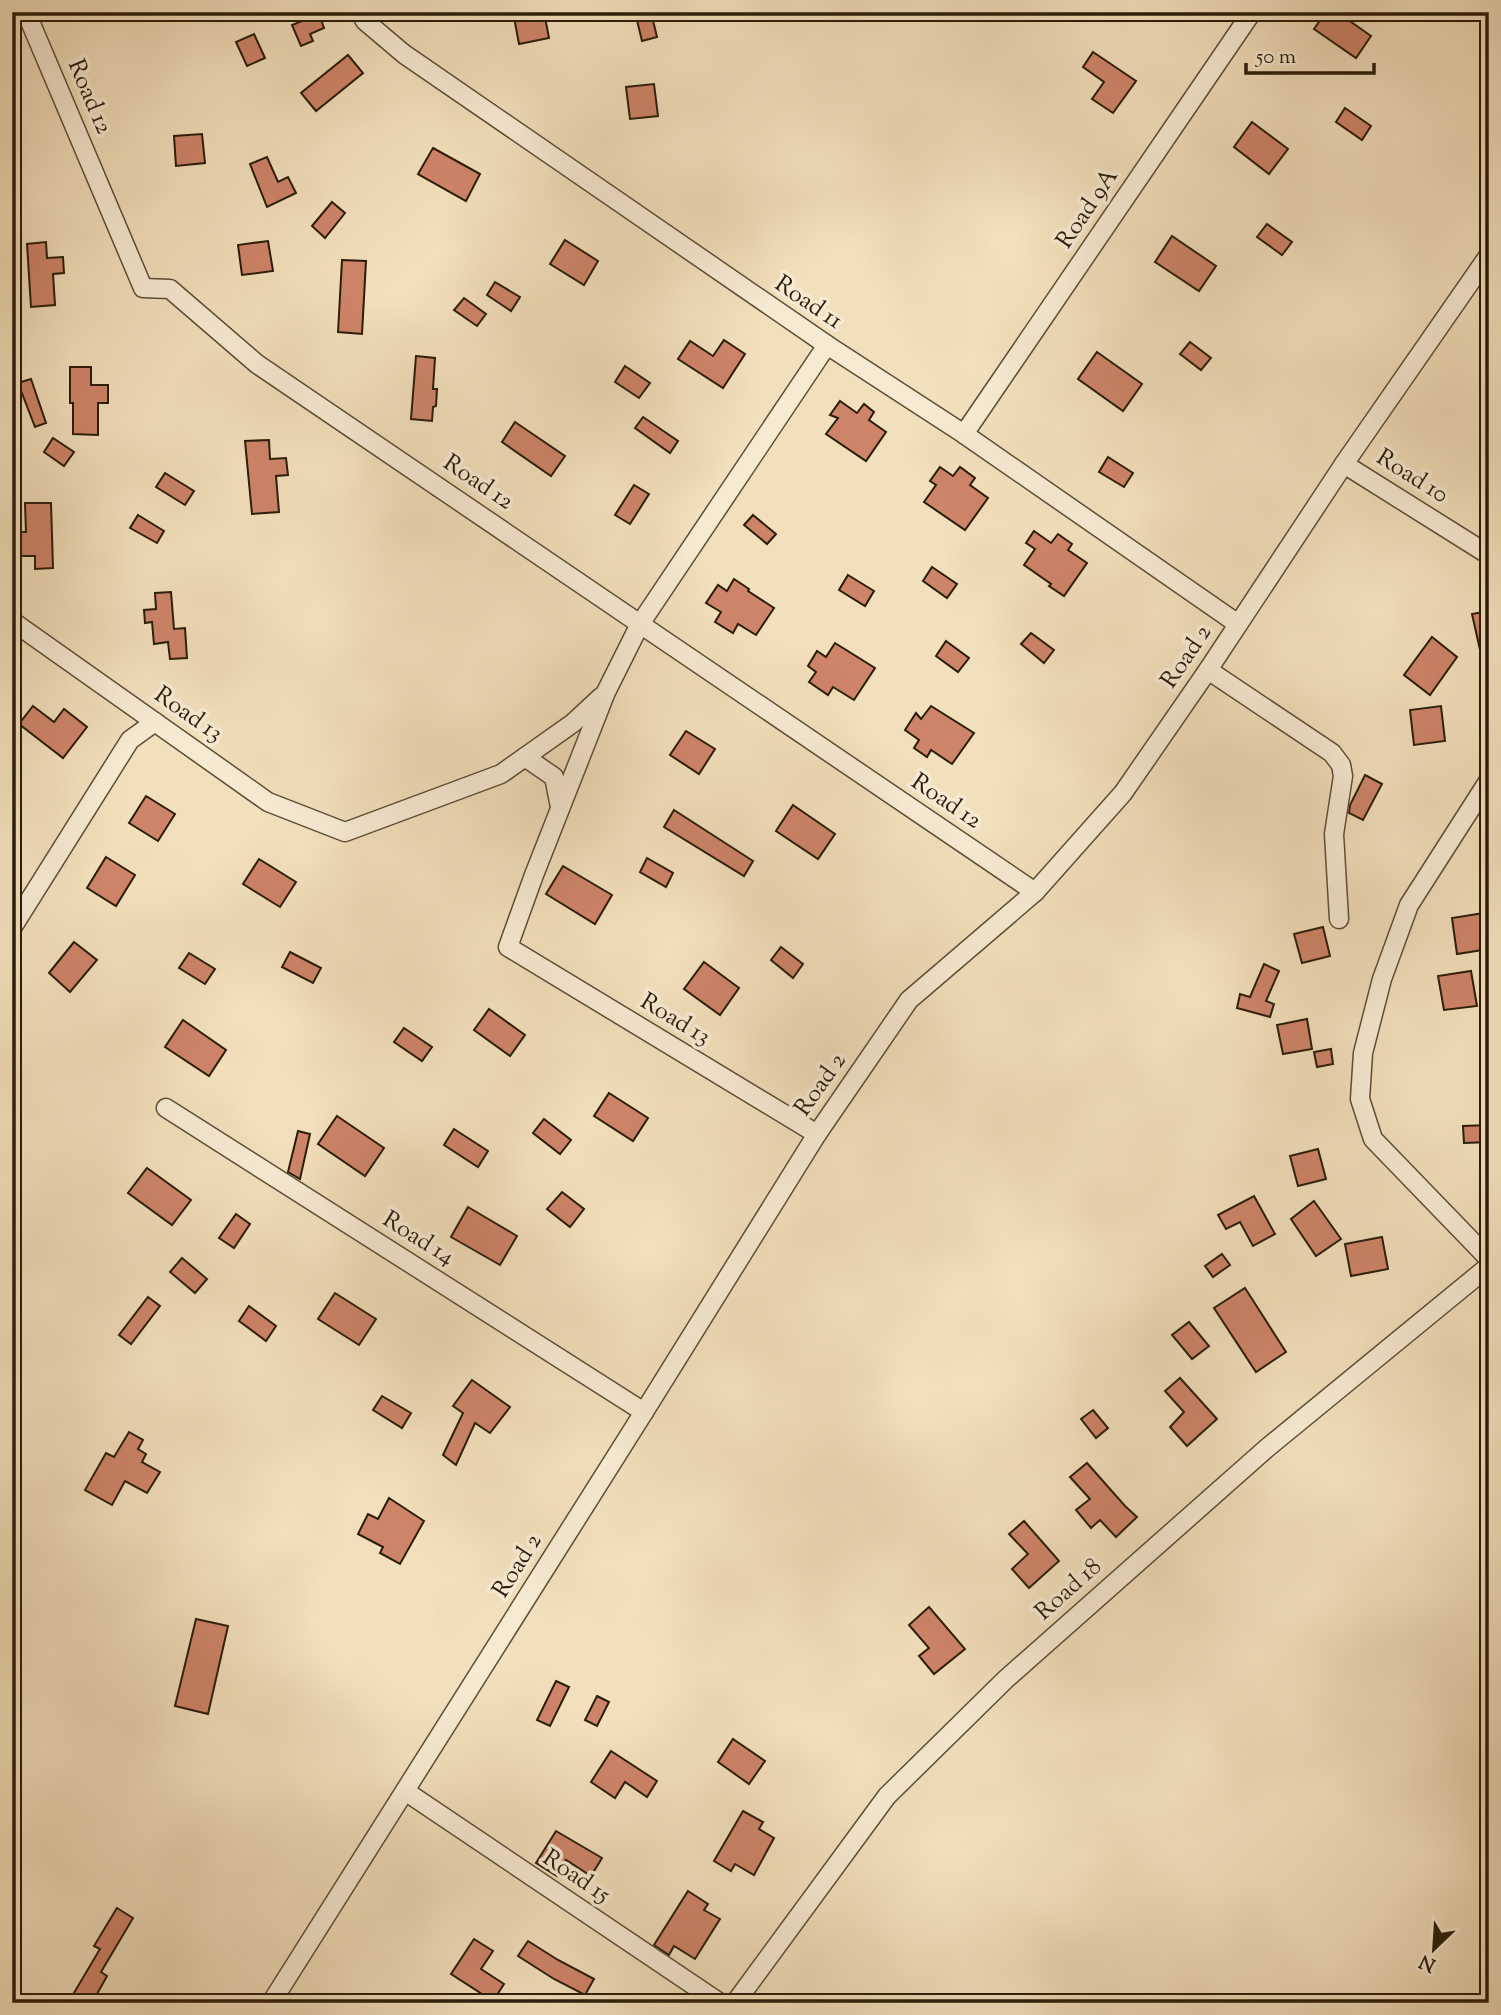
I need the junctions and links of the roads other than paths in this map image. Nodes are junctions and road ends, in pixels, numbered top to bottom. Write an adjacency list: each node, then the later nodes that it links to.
1 (26, 12): 10 (street, Road 12)
2 (360, 12): 5 (street, Road 11)
3 (1252, 12): 6 (street, Road 9A)
4 (1489, 255): 7 (street, Road 2)
5 (827, 345): 6 (street, Road 11); 10 (street)
6 (964, 434): 11 (street, Road 11)
7 (1344, 464): 8 (street, Road 10); 11 (street, Road 2)
8 (1489, 555)
9 (12, 621): 14 (street, Road 13)
10 (640, 624): 13 (street); 18 (street, Road 12)
11 (1238, 624): 12 (street, Road 2)
12 (1208, 670): 18 (street, Road 2); 19 (street)
13 (606, 692): 15 (street); 17 (street)
14 (155, 722): 15 (street, Road 13); 20 (street)
15 (525, 757): 17 (street)
16 (1489, 780): 23 (street)
17 (560, 807): 22 (street, Road 13)
18 (1035, 892): 22 (street, Road 2)
19 (1339, 919)
20 (12, 928)
21 (166, 1108): 25 (street, Road 14)
22 (817, 1134): 25 (street, Road 2)
23 (1489, 1259)
24 (1489, 1266): 29 (street, Road 18)
25 (644, 1412): 26 (street, Road 2)
26 (405, 1791): 27 (street, Road 2); 28 (street, Road 15)
27 (271, 2003)
28 (720, 2003)
29 (735, 2003)

